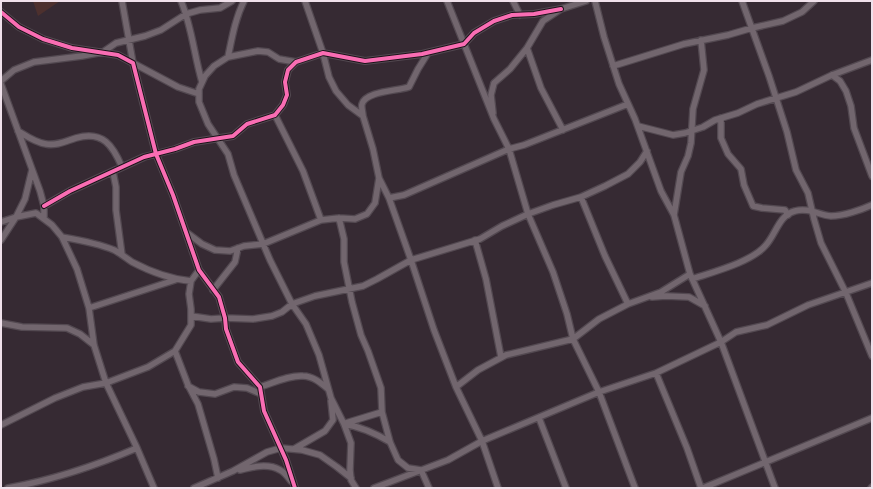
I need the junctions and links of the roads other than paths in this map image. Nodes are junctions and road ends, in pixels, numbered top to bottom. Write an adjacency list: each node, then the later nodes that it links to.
1 (122, 1): 18 (street)
2 (181, 1): 15 (street)
3 (232, 1): 15 (street)
4 (244, 1): 25 (street)
5 (305, 1): 23 (street)
6 (447, 1): 20 (street)
7 (513, 1): 16 (street)
8 (586, 1): 13 (street)
9 (596, 1): 29 (street)
10 (742, 1): 17 (street)
11 (814, 1): 12 (street)
12 (807, 4): 17 (street)
13 (561, 9): 16 (street); 21 (street)
14 (1, 12): 22 (street)
15 (186, 14): 18 (street); 32 (street)
16 (520, 15): 20 (street)
17 (752, 28): 19 (street); 35 (street)
18 (128, 40): 22 (street); 28 (street)
19 (701, 40): 29 (street); 43 (street)
20 (464, 44): 24 (street); 40 (street)
21 (527, 48): 40 (street); 42 (street)
22 (102, 52): 28 (street); 31 (street)
23 (323, 53): 24 (street); 27 (street); 38 (street)
24 (428, 53): 38 (street)
25 (228, 57): 27 (street); 32 (street)
26 (872, 60): 30 (street)
27 (296, 62): 37 (street)
28 (133, 63): 34 (street); 48 (street)
29 (613, 66): 36 (street)
30 (832, 75): 35 (street); 52 (street)
31 (1, 81)
32 (202, 82): 34 (street)
33 (2, 88): 44 (street)
34 (199, 94): 45 (street)
35 (776, 98): 39 (street); 58 (street)
36 (628, 104): 41 (street); 42 (street)
37 (275, 115): 45 (street); 65 (street)
38 (363, 116): 53 (street)
39 (721, 118): 43 (street); 60 (street)
40 (494, 119): 46 (street)
41 (638, 126): 43 (street); 47 (street)
42 (563, 130): 46 (street)
43 (692, 130): 61 (street)
44 (18, 132): 49 (street); 50 (street)
45 (218, 139): 48 (street); 71 (street)
46 (509, 149): 55 (street); 59 (street)
47 (647, 151): 54 (street); 61 (street)
48 (156, 154): 49 (street); 67 (street)
49 (122, 168): 51 (street)
50 (32, 170): 57 (street); 62 (street)
51 (113, 172): 57 (street); 73 (street)
52 (872, 176)
53 (379, 178): 55 (street); 64 (street)
54 (581, 197): 59 (street); 85 (street)
55 (389, 198): 74 (street)
56 (872, 205): 58 (street)
57 (44, 206): 63 (street)
58 (812, 210): 60 (street); 82 (street)
59 (528, 214): 70 (street); 91 (street)
60 (788, 214): 76 (street)
61 (674, 215): 76 (street)
62 (16, 217): 63 (street); 66 (street); 69 (street)
63 (44, 218): 68 (street)
64 (339, 218): 65 (street); 80 (street)
65 (321, 220): 71 (street)
66 (1, 222)
67 (185, 231): 72 (street); 75 (street)
68 (62, 237): 73 (street); 87 (street)
69 (1, 240)
70 (475, 240): 74 (street); 96 (street)
71 (263, 244): 72 (street); 84 (street)
72 (238, 248): 81 (street)
73 (122, 255): 77 (street)
74 (411, 260): 80 (street); 100 (street)
75 (199, 270): 78 (street); 81 (street)
76 (691, 276): 83 (street); 86 (street)
77 (175, 280): 78 (street); 87 (street)
78 (191, 282): 88 (street)
79 (872, 283): 82 (street)
80 (349, 288): 84 (street); 105 (street)
81 (213, 290): 89 (street)
82 (846, 293): 92 (street); 95 (street)
83 (643, 298): 85 (street); 86 (street)
84 (292, 304): 89 (street); 101 (street)
85 (628, 304): 91 (street)
86 (705, 306): 92 (street)
87 (88, 308): 93 (street)
88 (191, 316): 89 (street); 94 (street)
89 (225, 318): 102 (street)
90 (1, 323): 93 (street)
91 (573, 339): 96 (street); 103 (street)
92 (721, 342): 97 (street); 115 (street)
93 (94, 345): 98 (street)
94 (175, 351): 98 (street); 99 (street)
95 (872, 356)
96 (501, 357): 100 (street)
97 (656, 373): 103 (street); 130 (street)
98 (106, 383): 109 (street); 112 (street)
99 (188, 385): 102 (street); 118 (street)
100 (456, 387): 110 (street)
101 (329, 389): 102 (street); 104 (street)
102 (260, 391): 113 (street)
103 (599, 392): 106 (street); 129 (street)
104 (331, 398): 108 (street); 114 (street)
105 (382, 412): 108 (street); 111 (street)
106 (539, 418): 110 (street); 128 (street)
107 (872, 418): 115 (street)
108 (344, 424): 111 (street); 119 (street)
109 (1, 425)
110 (482, 441): 116 (street); 127 (street)
111 (390, 442): 116 (street)
112 (137, 448): 121 (street); 122 (street)
113 (280, 448): 114 (street); 117 (street); 120 (street)
114 (294, 450): 119 (street)
115 (766, 462): 130 (street); 131 (street)
116 (421, 470): 125 (street); 126 (street)
117 (234, 472): 118 (street); 120 (street)
118 (218, 478): 123 (street)
119 (351, 478): 124 (street)
120 (294, 485)
121 (8, 488)
122 (154, 488)
123 (194, 488)
124 (356, 488)
125 (374, 488)
126 (428, 488)
127 (498, 488)
128 (566, 488)
129 (635, 488)
130 (702, 488)
131 (775, 488)

